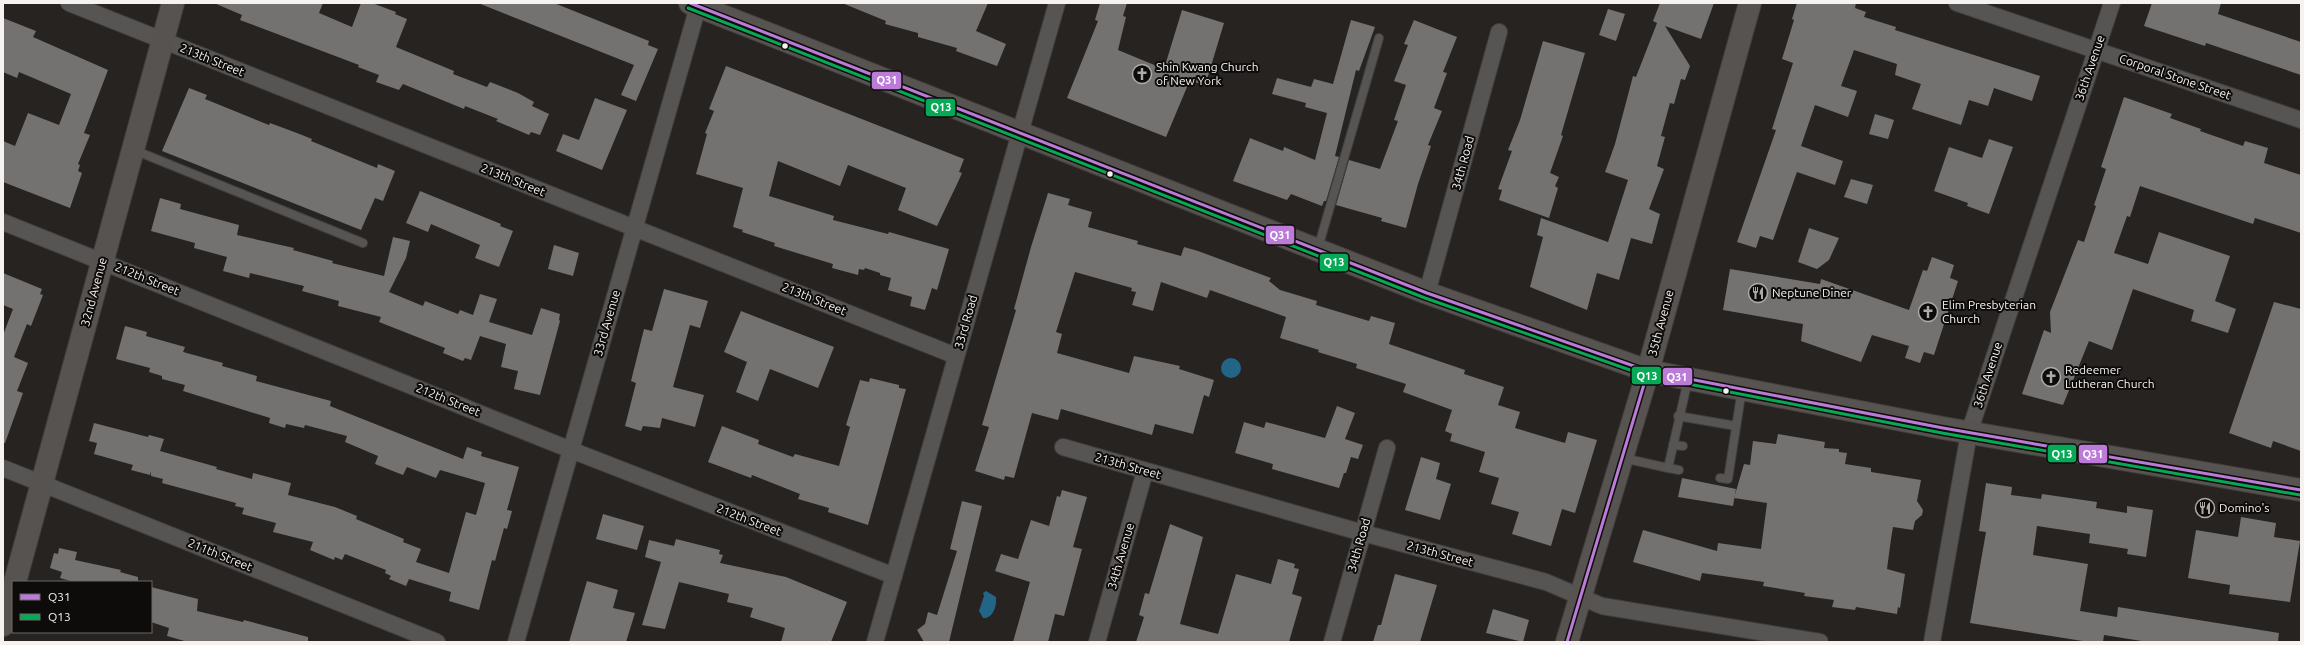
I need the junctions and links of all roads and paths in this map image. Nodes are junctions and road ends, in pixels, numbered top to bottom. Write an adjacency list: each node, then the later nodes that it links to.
1 (69, 3): 10 (street, 213th Street)
2 (173, 3): 10 (street, 32nd Avenue)
3 (1057, 3): 13 (street, 33rd Road)
4 (1750, 3): 22 (street, 35th Avenue)
5 (1957, 3): 11 (street, Corporal Stone Street)
6 (2112, 3): 11 (street, 36th Avenue)
7 (695, 4): 13 (street); 16 (street, 33rd Avenue)
8 (1499, 32): 20 (street, 34th Road)
9 (1379, 38): 18 (lane)
10 (163, 40): 14 (street, 32nd Avenue); 16 (street, 213th Street)
11 (2096, 50): 12 (street, Corporal Stone Street); 27 (street, 36th Avenue)
12 (2301, 120)
13 (1020, 134): 18 (street); 21 (street, 33rd Road)
14 (133, 150): 17 (lane); 19 (street, 32nd Avenue)
15 (3, 222): 19 (street, 212th Street)
16 (634, 228): 21 (street, 213th Street); 32 (street, 33rd Avenue)
17 (363, 243)
18 (1318, 250): 20 (street)
19 (102, 261): 32 (street, 212th Street); 39 (street, 32nd Avenue)
20 (1427, 293): 22 (street)
21 (956, 356): 42 (street, 33rd Road)
22 (1648, 371): 23 (street); 33 (street, 35th Avenue)
23 (1688, 379): 24 (street); 25 (lane)
24 (1742, 388): 26 (lane); 27 (street)
25 (1678, 416): 26 (lane); 28 (lane)
26 (1736, 426): 38 (lane)
27 (1969, 433): 40 (street); 54 (street, 36th Avenue)
28 (1673, 445): 29 (lane); 35 (lane)
29 (1683, 446)
30 (1064, 447): 37 (street, 213th Street)
31 (1387, 448): 41 (street, 34th Road)
32 (571, 450): 42 (street, 212th Street); 48 (street, 33rd Avenue)
33 (1622, 457): 35 (lane); 45 (street, 35th Avenue)
34 (3, 468): 39 (street, 211th Street)
35 (1668, 468): 36 (lane)
36 (1678, 470)
37 (1145, 471): 41 (street, 213th Street); 50 (street, 34th Avenue)
38 (1720, 478)
39 (42, 484): 43 (street, 32nd Avenue); 47 (street, 211th Street)
40 (2301, 490)
41 (1363, 533): 45 (street, 213th Street); 51 (street, 34th Road)
42 (894, 576): 49 (street, 33rd Road)
43 (15, 581)
44 (12, 593): 46 (street)
45 (1580, 597): 52 (street, 35th Avenue); 53 (street, 213th Street)
46 (3, 625)
47 (437, 642)
48 (516, 642)
49 (876, 642)
50 (1097, 642)
51 (1332, 642)
52 (1567, 642)
53 (1820, 642)
54 (1932, 642)

